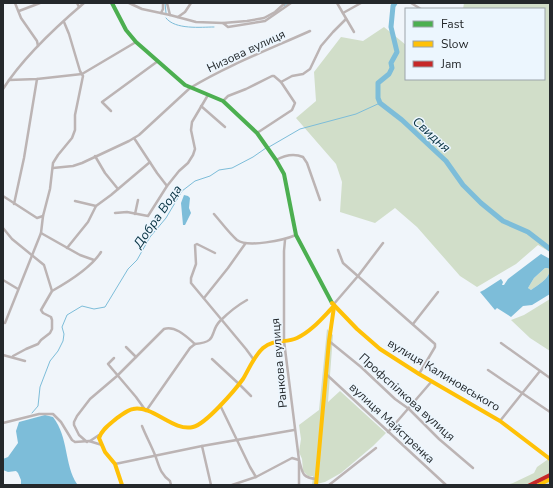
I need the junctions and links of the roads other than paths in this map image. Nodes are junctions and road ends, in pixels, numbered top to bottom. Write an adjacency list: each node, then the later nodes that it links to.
1 (15, 3): 15 (street)
2 (40, 3): 15 (street)
3 (77, 3): 14 (street)
4 (84, 3): 14 (street)
5 (112, 3): 25 (main road)
6 (129, 3): 16 (street)
7 (163, 3): 16 (street)
8 (168, 3): 19 (street)
9 (191, 3): 20 (street)
10 (285, 3): 17 (street)
11 (291, 3): 17 (street)
12 (337, 3): 18 (street)
13 (361, 3): 18 (street)
14 (79, 7): 22 (street)
15 (19, 11): 26 (street)
16 (161, 13): 19 (street)
17 (274, 14): 20 (street)
18 (343, 14): 21 (street)
19 (170, 15): 20 (street)
20 (178, 17)
21 (346, 19): 24 (street); 31 (street)
22 (64, 22): 26 (street); 28 (street)
23 (310, 31): 32 (street, Низова вулиця)
24 (354, 32)
25 (136, 42): 27 (main road); 28 (street)
26 (38, 46): 30 (street)
27 (158, 61): 32 (main road); 37 (street)
28 (82, 74): 29 (street); 44 (street)
29 (37, 79): 30 (street); 51 (street)
30 (9, 80): 33 (street)
31 (281, 82): 35 (street); 39 (street)
32 (190, 88): 34 (main road); 40 (street, Низова вулиця)
33 (3, 89)
34 (208, 95): 35 (main road); 36 (street)
35 (224, 101): 39 (main road, вулиця Калиновського)
36 (201, 106): 38 (street); 45 (street)
37 (111, 111)
38 (225, 127)
39 (257, 133): 42 (main road, вулиця Калиновського)
40 (134, 138): 41 (street, Низова вулиця); 43 (street)
41 (96, 156): 44 (street, Низова вулиця); 46 (street)
42 (276, 160): 49 (street); 59 (main road, вулиця Калиновського)
43 (150, 162): 45 (street); 46 (street)
44 (53, 168): 56 (street)
45 (167, 186): 54 (street)
46 (118, 189): 52 (street)
47 (3, 196): 51 (street)
48 (138, 200): 54 (street)
49 (320, 200)
50 (75, 201): 52 (street)
51 (14, 204): 56 (street)
52 (96, 206): 63 (street)
53 (115, 213): 54 (street)
54 (135, 214)
55 (214, 214): 62 (street)
56 (43, 216): 58 (street)
57 (3, 228): 67 (street)
58 (42, 233): 63 (street); 67 (street)
59 (296, 235): 60 (street); 76 (main road, вулиця Калиновського)
60 (285, 240): 62 (street); 80 (street, Ранкова вулиця)
61 (383, 243): 69 (street)
62 (245, 244): 74 (street)
63 (67, 248): 68 (street)
64 (338, 250): 69 (street)
65 (101, 252): 68 (street)
66 (215, 253): 74 (street)
67 (32, 256): 71 (street); 72 (street)
68 (95, 260): 72 (street)
69 (358, 276): 76 (street); 79 (street)
70 (3, 280): 71 (street)
71 (18, 289): 78 (street)
72 (52, 291): 86 (street)
73 (438, 292): 79 (street)
74 (204, 298): 77 (street)
75 (247, 300): 77 (street)
76 (334, 305): 80 (main road); 81 (main road); 95 (main road, вулиця Калиновського)
77 (222, 319): 83 (street); 91 (street)
78 (5, 323)
79 (413, 324): 95 (street)
80 (284, 341): 91 (main road); 109 (street, Ранкова вулиця)
81 (329, 341): 94 (main road); 103 (street, Профспілкова вулиця)
82 (501, 343): 93 (street)
83 (195, 344): 87 (street); 104 (street)
84 (126, 347): 87 (street)
85 (3, 354): 86 (street)
86 (13, 356): 90 (street)
87 (136, 357): 96 (street)
88 (114, 358): 96 (street)
89 (212, 359): 99 (street)
90 (25, 360)
91 (254, 360): 99 (main road)
92 (488, 370): 100 (street)
93 (540, 371): 97 (street); 100 (street)
94 (326, 374): 110 (street, вулиця Майстренка); 124 (main road)
95 (419, 374): 98 (main road, вулиця Калиновського)
96 (117, 376): 104 (street); 113 (street)
97 (550, 378)
98 (432, 381): 103 (street); 106 (main road, вулиця Калиновського)
99 (239, 384): 101 (street); 102 (main road)
100 (522, 394): 105 (street); 106 (street)
101 (251, 396)
102 (220, 405): 104 (main road); 112 (street)
103 (409, 409): 110 (street); 121 (street, Профспілкова вулиця)
104 (146, 411): 111 (main road)
105 (550, 412)
106 (500, 421): 118 (main road, вулиця Калиновського)
107 (4, 422): 113 (street)
108 (142, 426): 117 (street)
109 (294, 430): 112 (street); 119 (street, Ранкова вулиця)
110 (388, 432): 132 (street, вулиця Майстренка)
111 (100, 435): 113 (street); 114 (main road)
112 (238, 440): 115 (street); 123 (street)
113 (88, 442): 114 (street)
114 (102, 445): 120 (main road)
115 (202, 446): 117 (street); 127 (street)
116 (376, 448): 131 (street)
117 (155, 456): 120 (street); 126 (street)
118 (550, 459)
119 (299, 460): 123 (street); 124 (street); 129 (street, Ранкова вулиця)
120 (115, 464): 125 (main road)
121 (473, 468)
122 (549, 476): 133 (main road); 134 (main road)
123 (256, 477): 128 (street)
124 (316, 479): 130 (main road)
125 (122, 485)
126 (171, 485)
127 (211, 485)
128 (232, 485)
129 (299, 485)
130 (316, 485)
131 (329, 485)
132 (446, 485)
133 (530, 485)
134 (539, 485)

